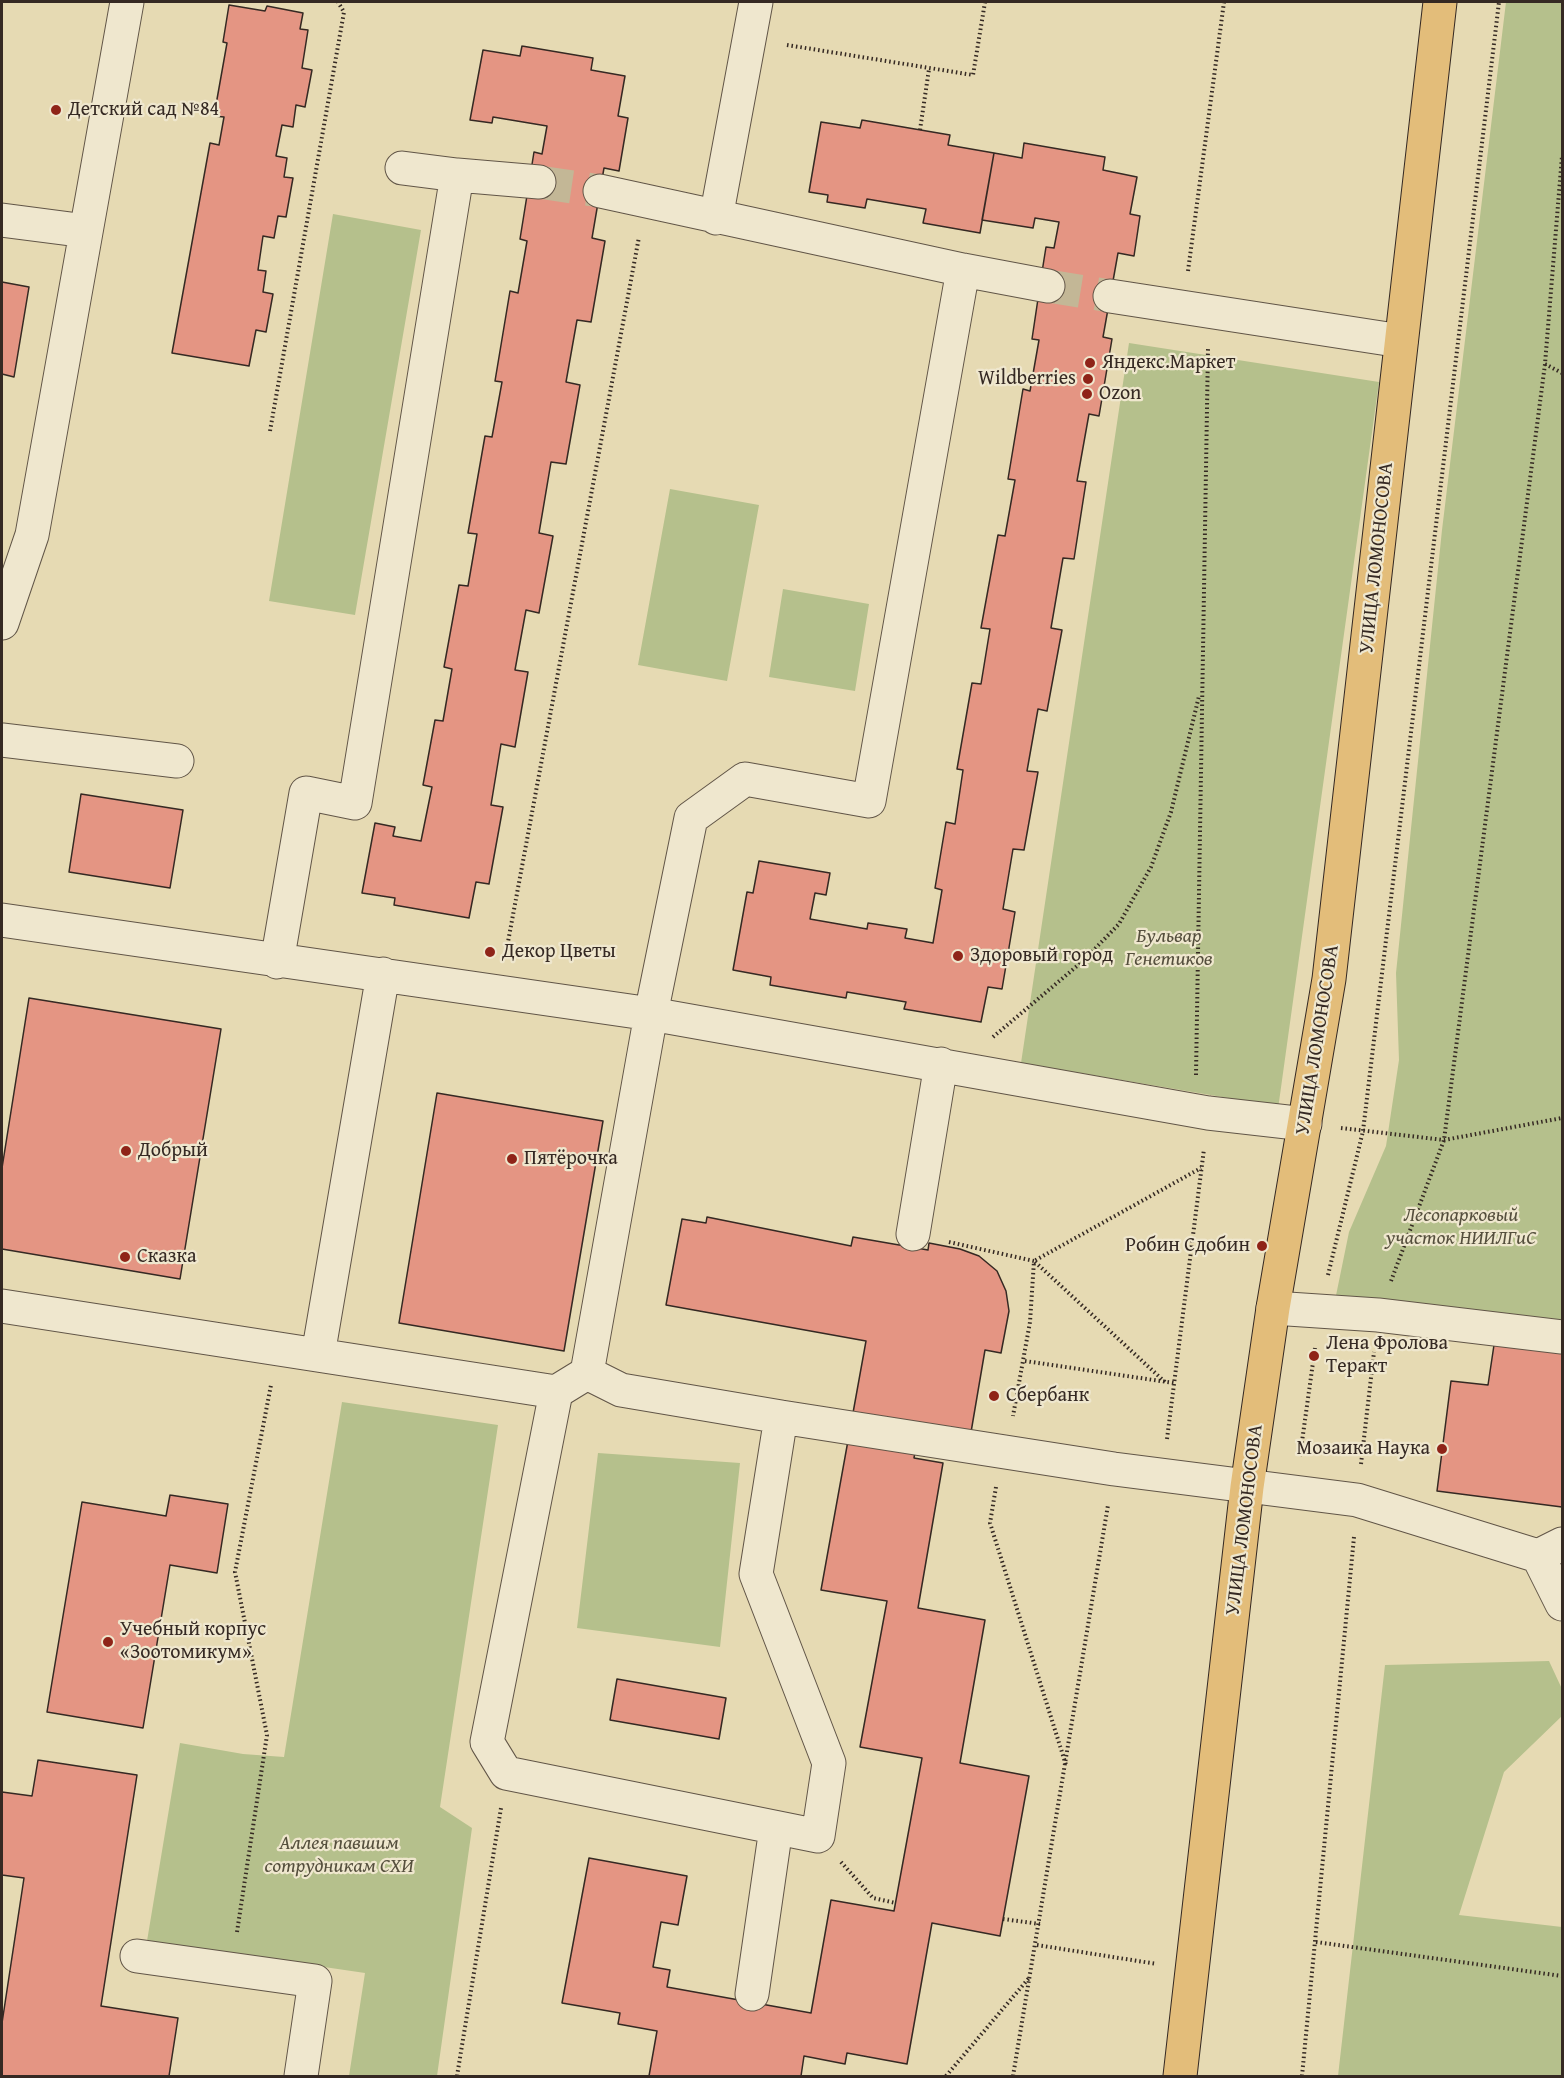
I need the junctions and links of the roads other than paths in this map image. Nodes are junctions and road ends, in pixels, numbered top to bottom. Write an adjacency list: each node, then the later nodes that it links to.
1 (127, 2): 10 (lane)
2 (756, 2): 8 (lane)
3 (1435, 2): 14 (main road, УЛИЦА ЛОМОНОСОВА)
4 (402, 168): 5 (lane)
5 (457, 175): 6 (lane); 19 (lane)
6 (539, 182)
7 (600, 191): 8 (lane)
8 (716, 218): 11 (lane)
9 (2, 220): 10 (lane)
10 (86, 231): 15 (lane)
11 (963, 270): 12 (lane); 21 (lane)
12 (1047, 286)
13 (1110, 296): 14 (lane)
14 (1401, 341): 23 (main road, УЛИЦА ЛОМОНОСОВА)
15 (2, 623)
16 (2, 740): 17 (lane)
17 (177, 761)
18 (2, 920): 19 (lane)
19 (277, 962): 20 (lane)
20 (383, 974): 21 (lane); 28 (lane)
21 (651, 1014): 22 (lane); 29 (lane)
22 (941, 1064): 23 (lane); 24 (lane)
23 (1305, 1124): 26 (main road, УЛИЦА ЛОМОНОСОВА)
24 (913, 1234)
25 (2, 1306): 28 (lane)
26 (1273, 1308): 27 (lane); 32 (main road, УЛИЦА ЛОМОНОСОВА)
27 (1563, 1337)
28 (318, 1355): 30 (lane)
29 (587, 1373): 30 (lane); 31 (lane)
30 (556, 1392): 35 (lane)
31 (781, 1417): 32 (lane); 35 (lane)
32 (1247, 1487): 33 (lane); 39 (main road, УЛИЦА ЛОМОНОСОВА)
33 (1550, 1550): 34 (lane)
34 (1563, 1604)
35 (776, 1828): 37 (lane)
36 (137, 1956): 38 (lane)
37 (752, 1994)
38 (301, 2076)
39 (1180, 2076)

